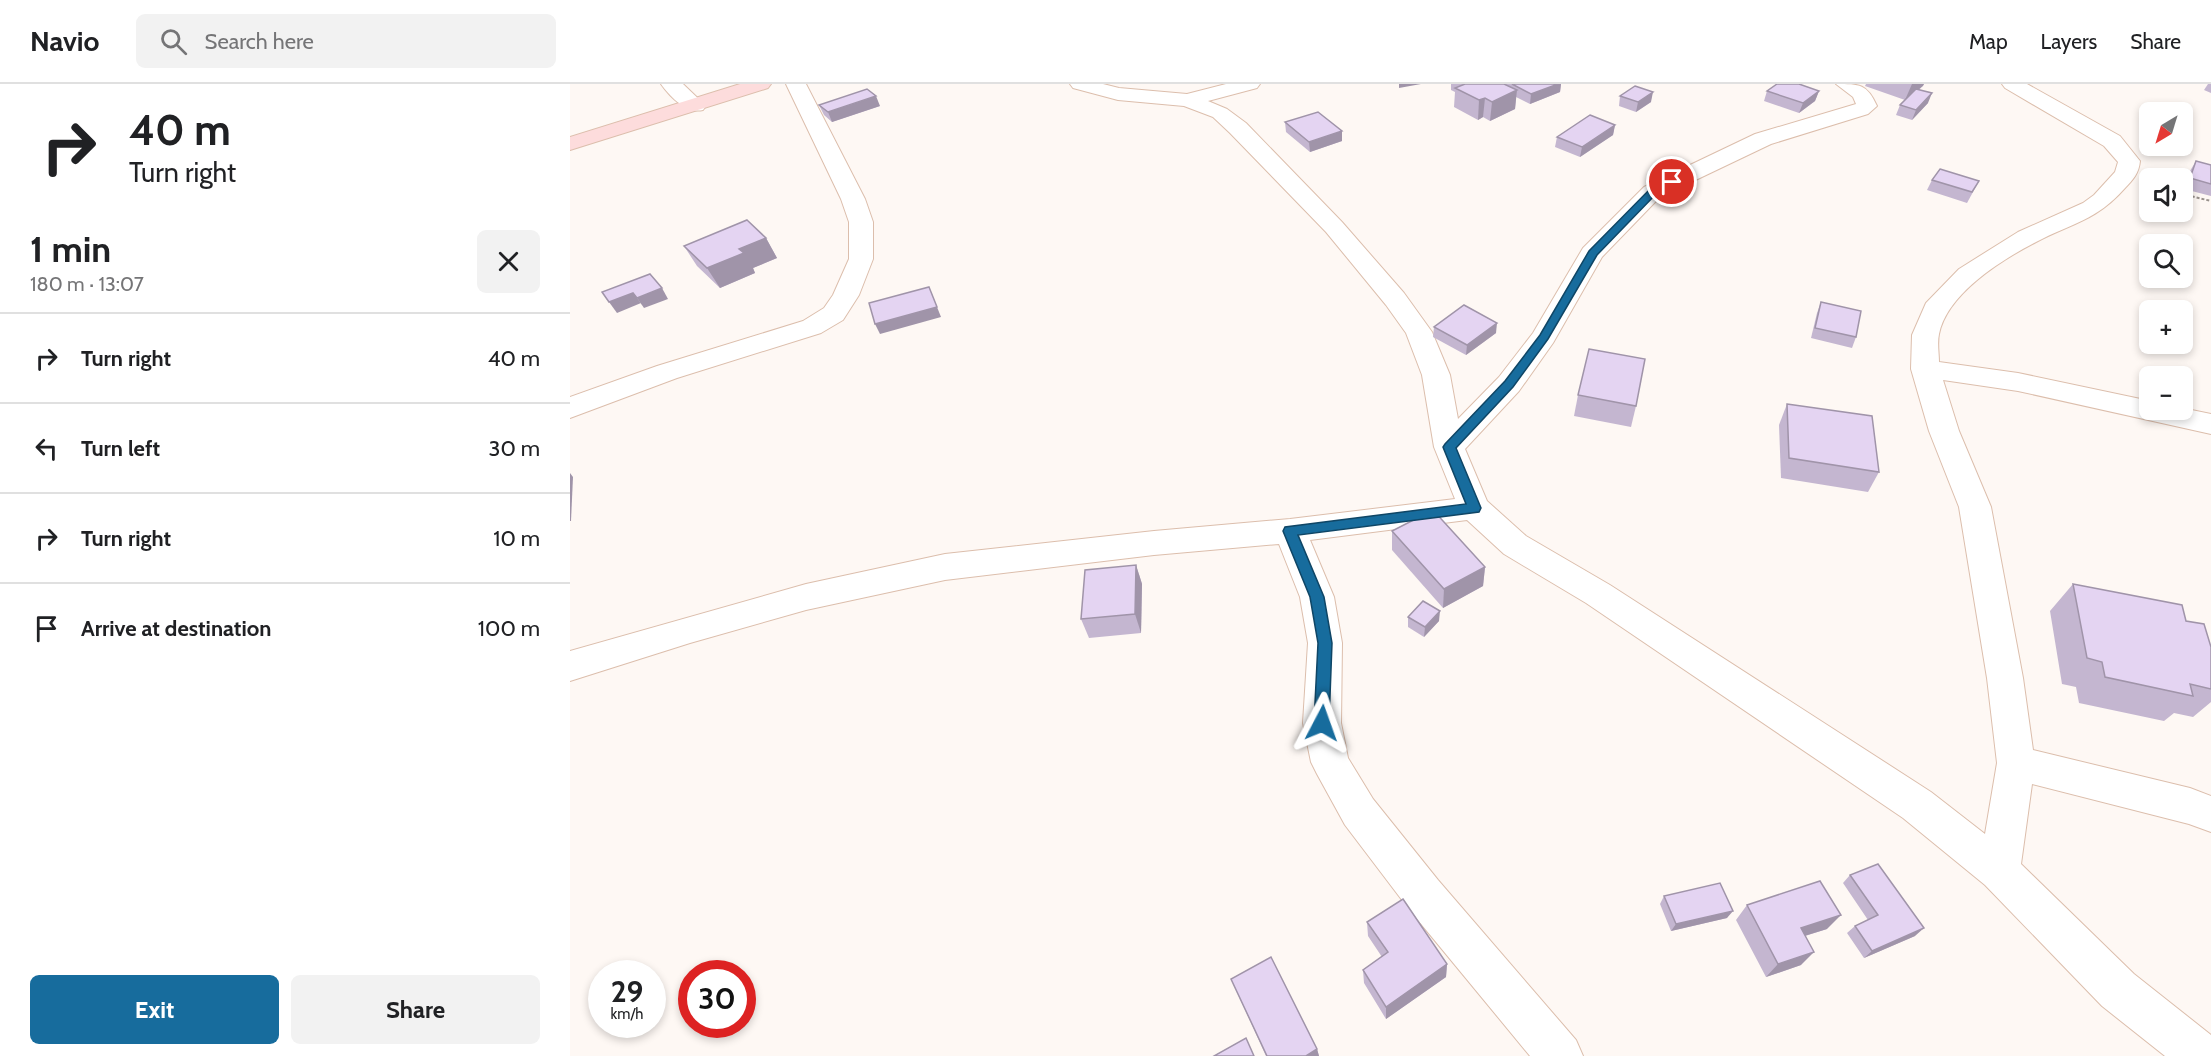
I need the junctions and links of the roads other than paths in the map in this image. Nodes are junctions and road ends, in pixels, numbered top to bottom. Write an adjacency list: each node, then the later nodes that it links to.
1 (671, 84): 9 (street)
2 (762, 84): 9 (street)
3 (796, 84): 12 (street)
4 (1080, 84): 8 (street)
5 (1250, 84): 8 (street)
6 (1846, 84): 14 (street)
7 (2012, 84): 11 (street)
8 (1187, 100): 14 (street)
9 (696, 106): 10 (street)
10 (570, 144)
11 (1926, 369): 13 (street); 18 (street)
12 (570, 408)
13 (2211, 424)
14 (1449, 447): 15 (street)
15 (1474, 508): 16 (street); 20 (street)
16 (1290, 531): 17 (street); 21 (street)
17 (570, 666)
18 (2016, 763): 19 (street); 20 (street)
19 (2211, 814)
20 (1999, 871): 22 (street)
21 (1560, 1056)
22 (2200, 1056)

